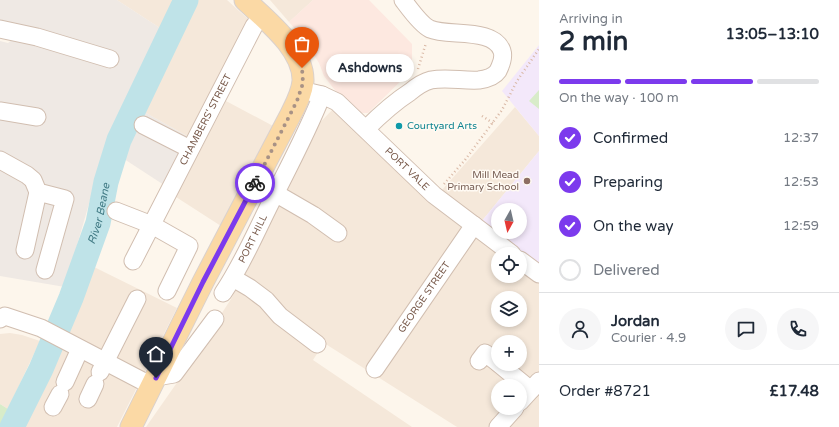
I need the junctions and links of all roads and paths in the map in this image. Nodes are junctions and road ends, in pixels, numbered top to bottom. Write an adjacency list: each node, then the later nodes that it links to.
1 (245, 0): 3 (main road)
2 (403, 0): 5 (street)
3 (262, 16): 8 (main road); 17 (street, CHAMBERS' STREET)
4 (0, 29): 7 (street)
5 (429, 29): 9 (path); 9 (street)
6 (539, 49): 14 (path)
7 (110, 59)
8 (301, 90): 10 (street, PORT VALE); 45 (main road)
9 (408, 93): 16 (street)
10 (322, 95): 16 (street, PORT VALE); 20 (street, PORT HILL)
11 (0, 111): 13 (street)
12 (482, 116): 14 (path)
13 (37, 118)
14 (493, 123): 21 (path)
15 (143, 125): 17 (street)
16 (366, 129): 21 (street, PORT VALE)
17 (190, 149): 23 (street, CHAMBERS' STREET)
18 (0, 160): 19 (street)
19 (38, 192): 27 (street); 30 (street)
20 (275, 193): 25 (street); 32 (street, PORT HILL)
21 (434, 195): 24 (street, PORT VALE)
22 (116, 211): 23 (street)
23 (152, 225): 28 (street, CHAMBERS' STREET); 33 (street)
24 (474, 225): 26 (street, PORT VALE); 42 (street, GEORGE STREET)
25 (338, 233)
26 (503, 247)
27 (25, 250)
28 (133, 261)
29 (527, 265): 31 (street)
30 (45, 270)
31 (539, 274)
32 (233, 278): 34 (street, PORT HILL); 38 (street)
33 (167, 291)
34 (223, 293)
35 (137, 299): 44 (street)
36 (3, 318): 39 (street)
37 (215, 319): 45 (street)
38 (317, 344)
39 (73, 345): 44 (street); 47 (street)
40 (491, 358): 41 (street)
41 (479, 361)
42 (375, 369)
43 (511, 371): 46 (street)
44 (97, 380): 45 (street)
45 (154, 382): 50 (main road)
46 (535, 385): 48 (street)
47 (59, 394)
48 (527, 394)
49 (509, 415): 51 (street)
50 (131, 427)
51 (498, 427)

